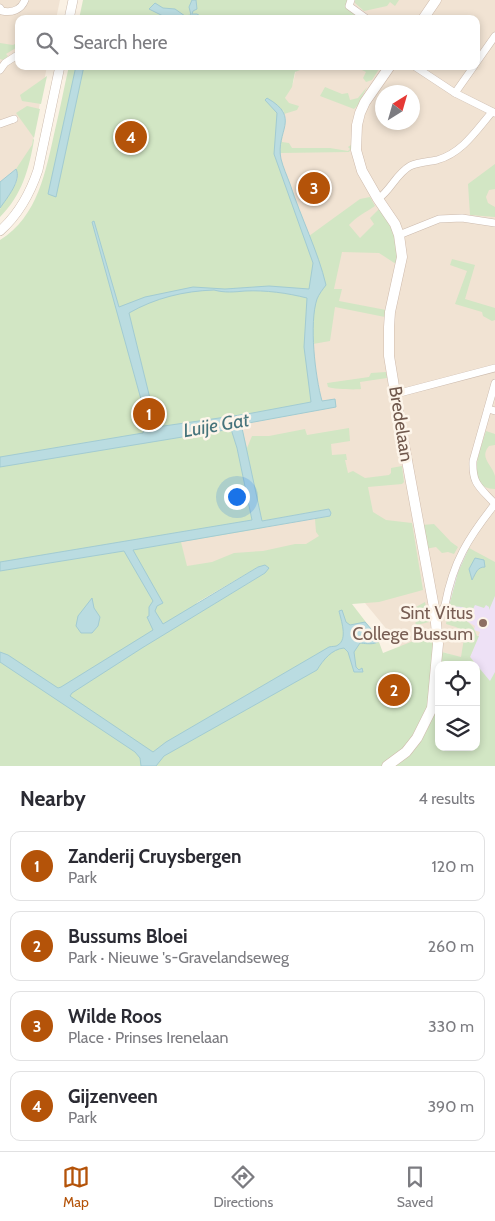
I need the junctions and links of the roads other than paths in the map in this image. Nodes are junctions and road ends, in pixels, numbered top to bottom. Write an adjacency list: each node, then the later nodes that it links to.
1 (25, 0): 5 (street)
2 (73, 0): 6 (street)
3 (351, 0): 7 (street)
4 (436, 0): 8 (main road)
5 (0, 8)
6 (70, 15)
7 (361, 15)
8 (426, 15)
9 (495, 36): 10 (street)
10 (492, 46): 12 (street)
11 (15, 57): 13 (street)
12 (480, 59)
13 (0, 70)
14 (59, 70): 24 (street)
15 (387, 70): 22 (main road)
16 (420, 70): 18 (street)
17 (471, 70): 18 (street)
18 (455, 92): 19 (street)
19 (494, 113): 22 (street)
20 (14, 119): 21 (street)
21 (0, 124)
22 (378, 199): 25 (main road)
23 (495, 223): 25 (street)
24 (0, 231)
25 (399, 235): 28 (main road, Bredelaan)
26 (495, 368): 28 (street)
27 (495, 383): 29 (street)
28 (396, 394): 31 (main road, Bredelaan)
29 (491, 410): 30 (street)
30 (495, 504): 31 (street)
31 (435, 613): 32 (main road, Bredelaan)
32 (387, 766)

